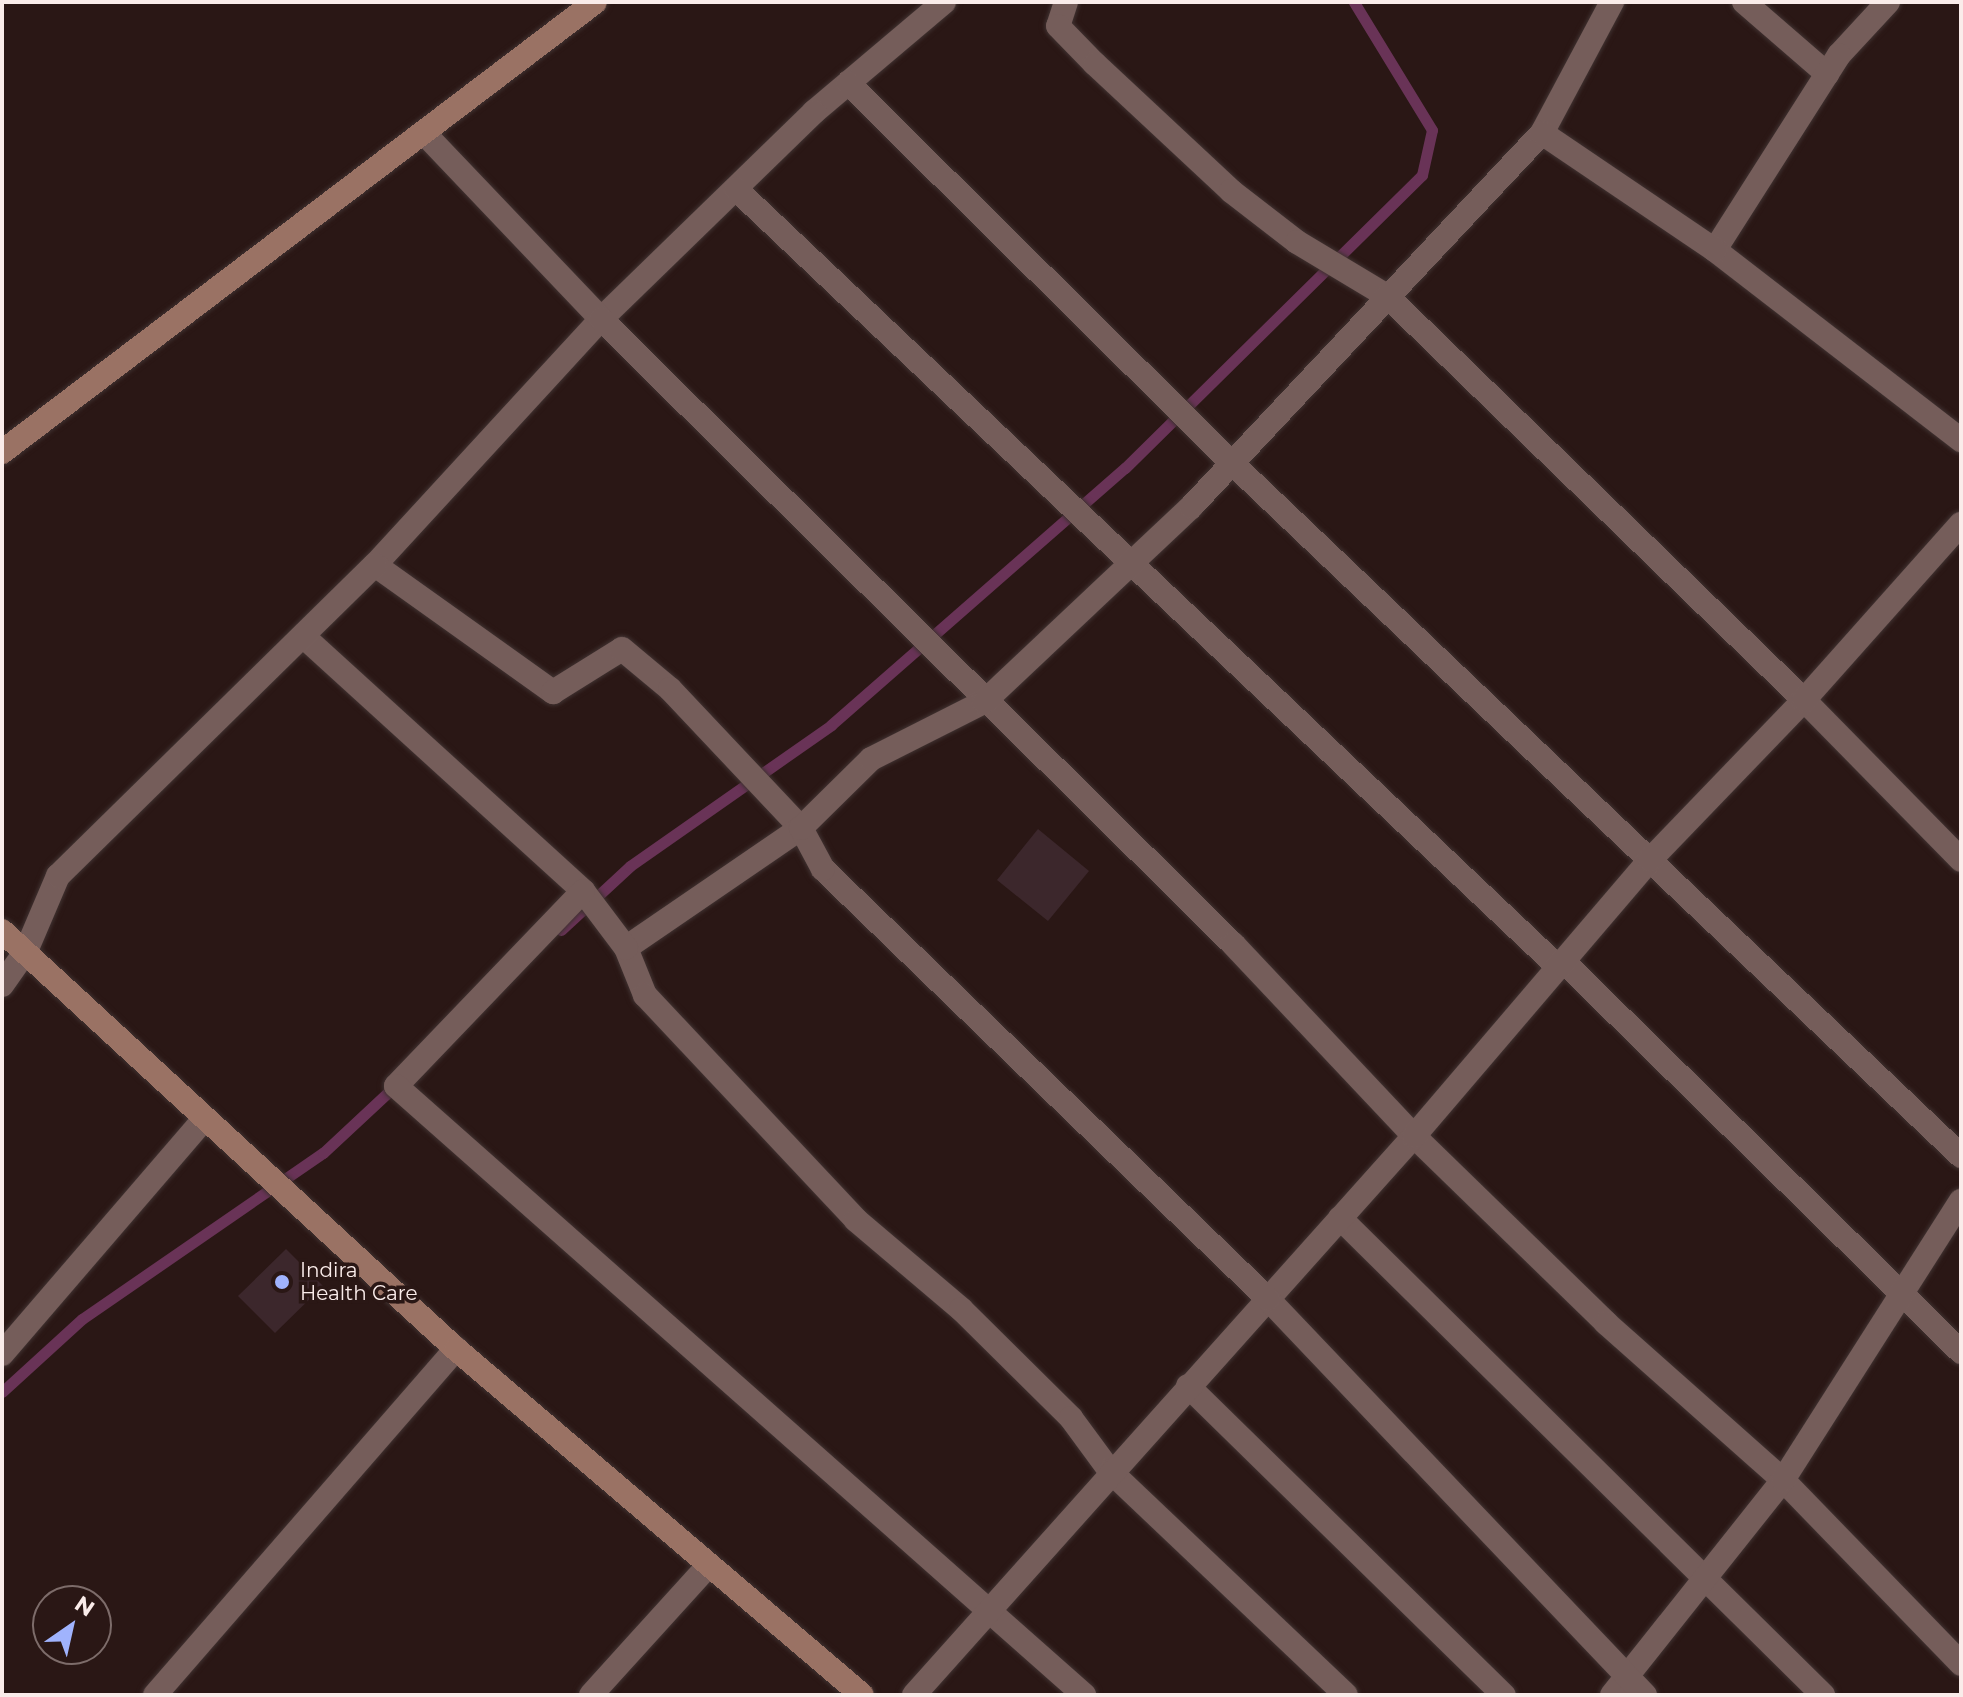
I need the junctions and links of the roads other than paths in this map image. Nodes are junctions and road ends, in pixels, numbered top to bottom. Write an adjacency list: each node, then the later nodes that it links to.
1 (595, 2): 9 (street)
2 (944, 2): 8 (street)
3 (1066, 2): 13 (street)
4 (1612, 2): 10 (street)
5 (1744, 2): 7 (street)
6 (1888, 2): 7 (street)
7 (1827, 74): 12 (street)
8 (848, 83): 11 (street); 17 (street)
9 (424, 133): 14 (street); 16 (street)
10 (1542, 133): 12 (street); 13 (street)
11 (736, 189): 14 (street); 20 (street)
12 (1715, 250): 15 (street)
13 (1387, 296): 17 (street); 22 (street)
14 (601, 319): 19 (street); 23 (street)
15 (1961, 440)
16 (2, 452)
17 (1232, 463): 20 (street); 25 (street)
18 (1961, 524): 22 (street)
19 (375, 565): 21 (street); 24 (street)
20 (1129, 565): 23 (street); 31 (street)
21 (303, 636): 27 (street); 30 (street)
22 (1804, 700): 25 (street); 26 (street)
23 (984, 702): 24 (street); 34 (street)
24 (801, 828): 29 (street); 39 (street)
25 (1650, 860): 31 (street); 35 (street)
26 (1961, 860)
27 (583, 891): 29 (street); 48 (street)
28 (2, 931): 30 (street)
29 (626, 948): 44 (street)
30 (26, 951): 32 (street); 33 (street)
31 (1561, 964): 34 (street); 38 (street)
32 (2, 985)
33 (204, 1119): 40 (street); 42 (street)
34 (1414, 1136): 37 (street); 45 (street)
35 (1961, 1156)
36 (1961, 1201): 38 (street)
37 (1340, 1218): 39 (street); 47 (street)
38 (1902, 1295): 41 (street); 45 (street)
39 (1268, 1299): 43 (street); 50 (street)
40 (456, 1349): 46 (street); 52 (street)
41 (1961, 1352)
42 (2, 1354)
43 (1188, 1386): 44 (street); 57 (street)
44 (1110, 1471): 48 (street); 56 (street)
45 (1783, 1480): 47 (street); 49 (street)
46 (708, 1566): 51 (street); 53 (street)
47 (1704, 1577): 50 (street); 59 (street)
48 (986, 1612): 54 (street); 55 (street)
49 (1961, 1664)
50 (1619, 1686): 58 (street)
51 (849, 1691)
52 (155, 1695)
53 (591, 1695)
54 (914, 1695)
55 (1084, 1695)
56 (1346, 1695)
57 (1504, 1695)
58 (1645, 1695)
59 (1823, 1695)

